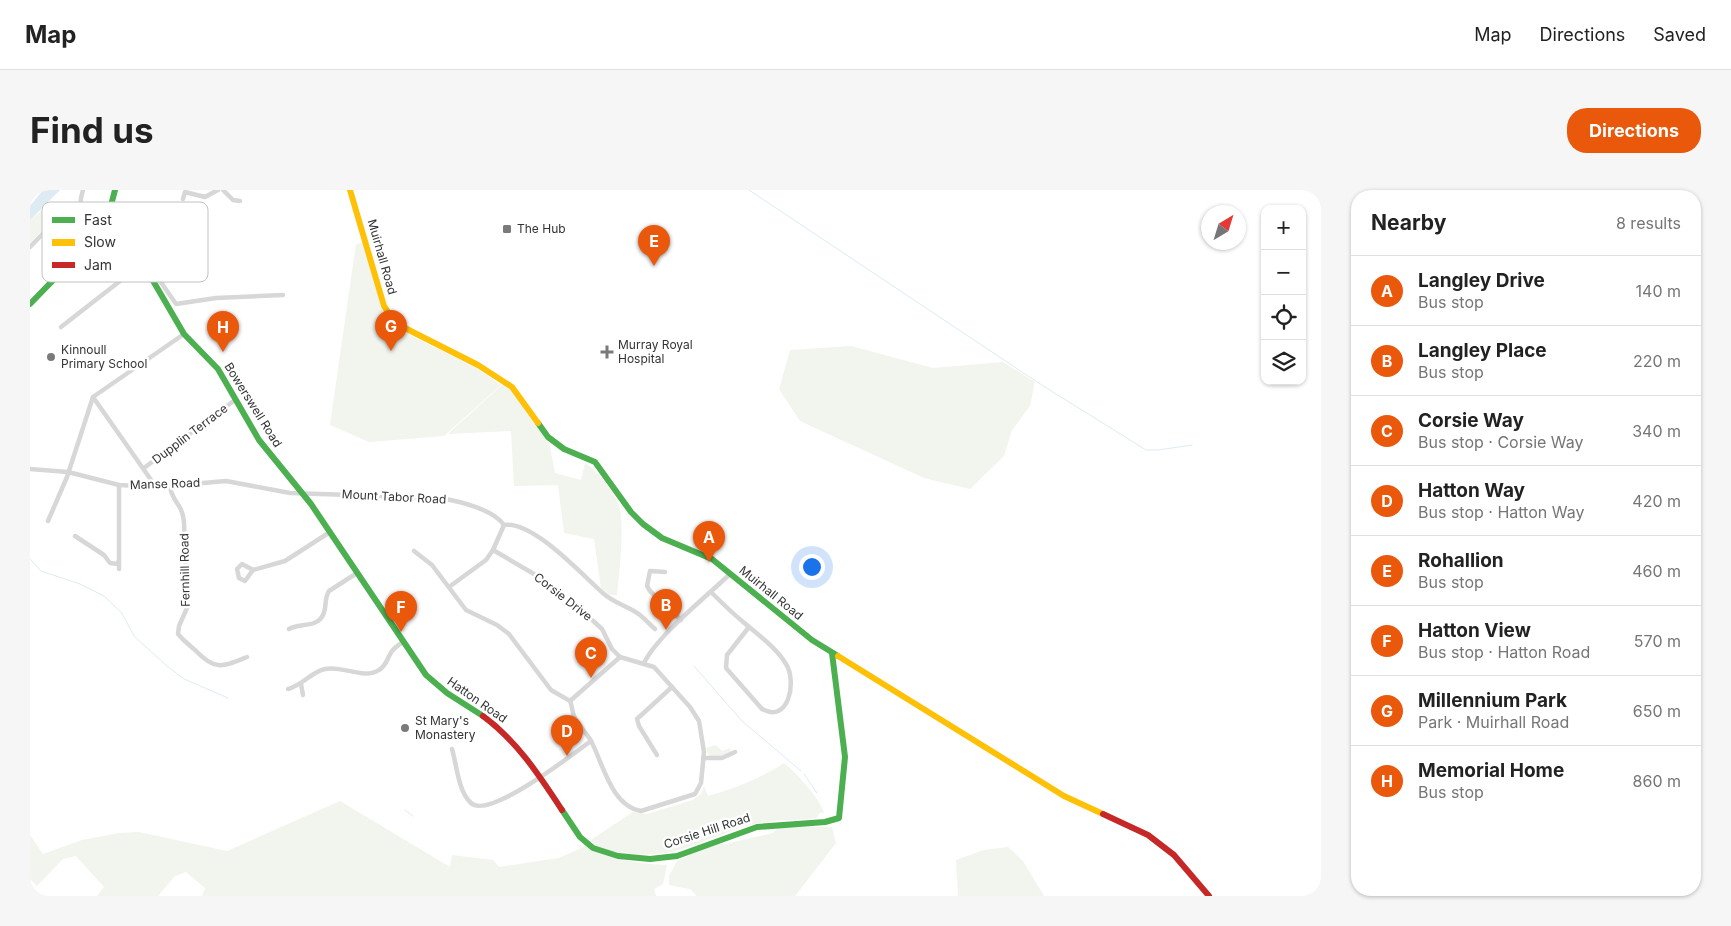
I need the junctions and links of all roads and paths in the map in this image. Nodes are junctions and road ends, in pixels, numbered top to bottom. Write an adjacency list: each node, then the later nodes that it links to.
1 (218, 190): 4 (street)
2 (223, 190): 5 (street)
3 (350, 190): 36 (street, Muirhall Road)
4 (182, 199)
5 (240, 201)
6 (42, 235): 7 (street)
7 (30, 247)
8 (51, 282): 13 (street)
9 (119, 282): 14 (street)
10 (155, 282): 15 (street, Bowerswell Road)
11 (161, 282): 12 (street)
12 (283, 295)
13 (30, 304)
14 (61, 327)
15 (184, 334): 16 (street); 17 (street, Bowerswell Road)
16 (93, 397): 18 (street); 20 (street)
17 (235, 400): 18 (street, Dupplin Terrace); 24 (street, Bowerswell Road)
18 (144, 468): 23 (street)
19 (30, 469): 20 (street, Manse Road)
20 (68, 472): 21 (street, Manse Road); 25 (street)
21 (119, 485): 23 (street, Manse Road); 31 (street)
22 (170, 486): 23 (street, Manse Road); 24 (street, Manse Road); 45 (street, Fernhill Road)
23 (156, 487)
24 (301, 492): 26 (street, Mount Tabor Road); 27 (street, Hatton Road)
25 (48, 521)
26 (504, 525): 29 (street); 42 (street, Mount Tabor Road)
27 (330, 532): 33 (street); 35 (street, Hatton Road)
28 (76, 536): 31 (street)
29 (493, 550): 37 (street); 46 (street, Corsie Drive)
30 (414, 551): 37 (street)
31 (119, 560): 32 (street)
32 (119, 569)
33 (253, 570)
34 (665, 572): 39 (street)
35 (357, 573): 41 (street); 43 (street, Hatton Road)
36 (730, 574): 38 (street); 44 (street, Muirhall Road)
37 (450, 587): 52 (street)
38 (711, 592): 39 (street); 40 (street)
39 (681, 620): 47 (street)
40 (749, 627): 40 (street)
41 (289, 629)
42 (655, 629)
43 (404, 641): 48 (street); 58 (street, Hatton Road)
44 (832, 653): 58 (street, Corsie Hill Road); 59 (street, Muirhall Road)
45 (247, 657)
46 (620, 657): 47 (street); 52 (street)
47 (644, 663): 49 (street)
48 (301, 684): 50 (street); 51 (street)
49 (672, 687): 56 (street); 57 (street)
50 (288, 689)
51 (303, 695)
52 (570, 701): 53 (street)
53 (591, 741): 57 (street); 58 (street)
54 (452, 749): 58 (street)
55 (735, 752): 57 (street)
56 (658, 755)
57 (703, 758)
58 (540, 778)
59 (1209, 896)

